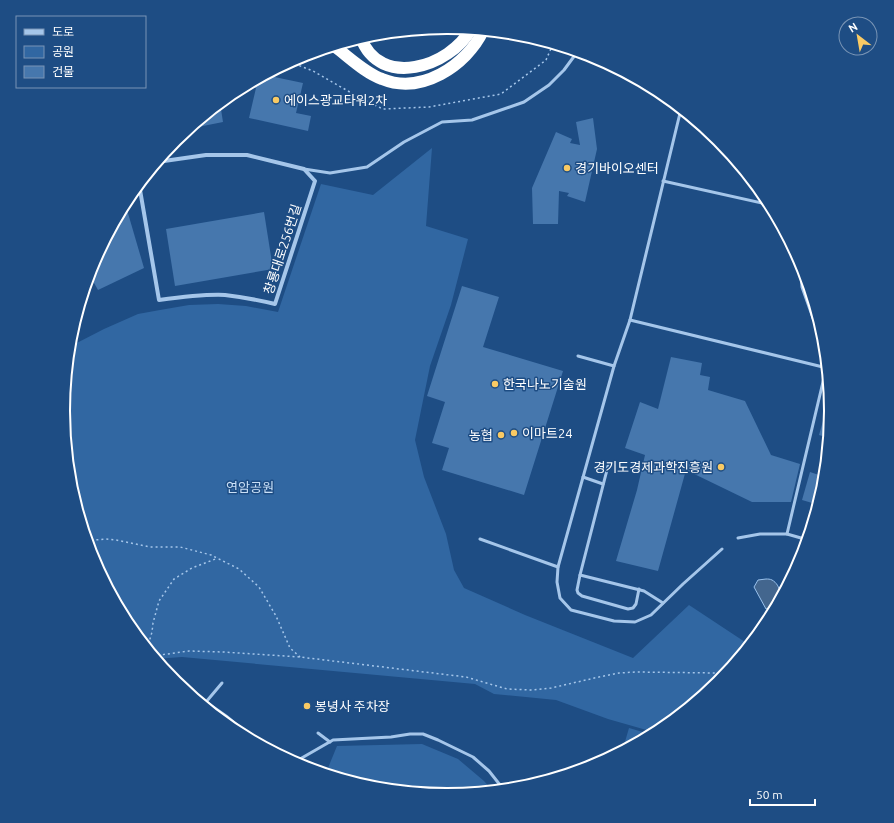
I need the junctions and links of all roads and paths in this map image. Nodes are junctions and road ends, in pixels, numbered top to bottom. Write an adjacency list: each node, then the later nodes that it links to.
1 (467, 35): 3 (highway)
2 (480, 36): 4 (highway)
3 (364, 43)
4 (339, 50)
5 (574, 56): 8 (lane)
6 (680, 114): 9 (lane)
7 (165, 161): 8 (street)
8 (304, 169): 10 (street, 창룡대로256번길)
9 (664, 181): 11 (lane); 14 (lane)
10 (140, 192)
11 (762, 204)
12 (802, 283): 13 (lane)
13 (813, 317)
14 (630, 320): 16 (lane); 17 (lane)
15 (578, 356): 16 (lane)
16 (614, 366): 20 (lane)
17 (821, 366)
18 (823, 382): 22 (lane)
19 (608, 466): 21 (lane)
20 (583, 477): 21 (lane); 29 (lane)
21 (603, 484): 30 (lane)
22 (787, 534): 23 (lane); 24 (lane)
23 (738, 538)
24 (802, 538)
25 (480, 539): 29 (lane)
26 (93, 541): 28 (path)
27 (722, 549): 32 (lane)
28 (218, 558): 33 (path); 35 (path)
29 (558, 567): 32 (lane)
30 (580, 575): 31 (lane); 31 (lane)
31 (640, 589): 32 (lane)
32 (663, 603)
33 (149, 642)
34 (159, 655): 35 (path)
35 (300, 657): 36 (path)
36 (719, 673)
37 (222, 683): 38 (lane)
38 (206, 702)
39 (208, 703): 40 (lane)
40 (236, 725)
41 (318, 733): 42 (lane)
42 (330, 742): 43 (lane); 44 (lane)
43 (300, 759)
44 (500, 785)

